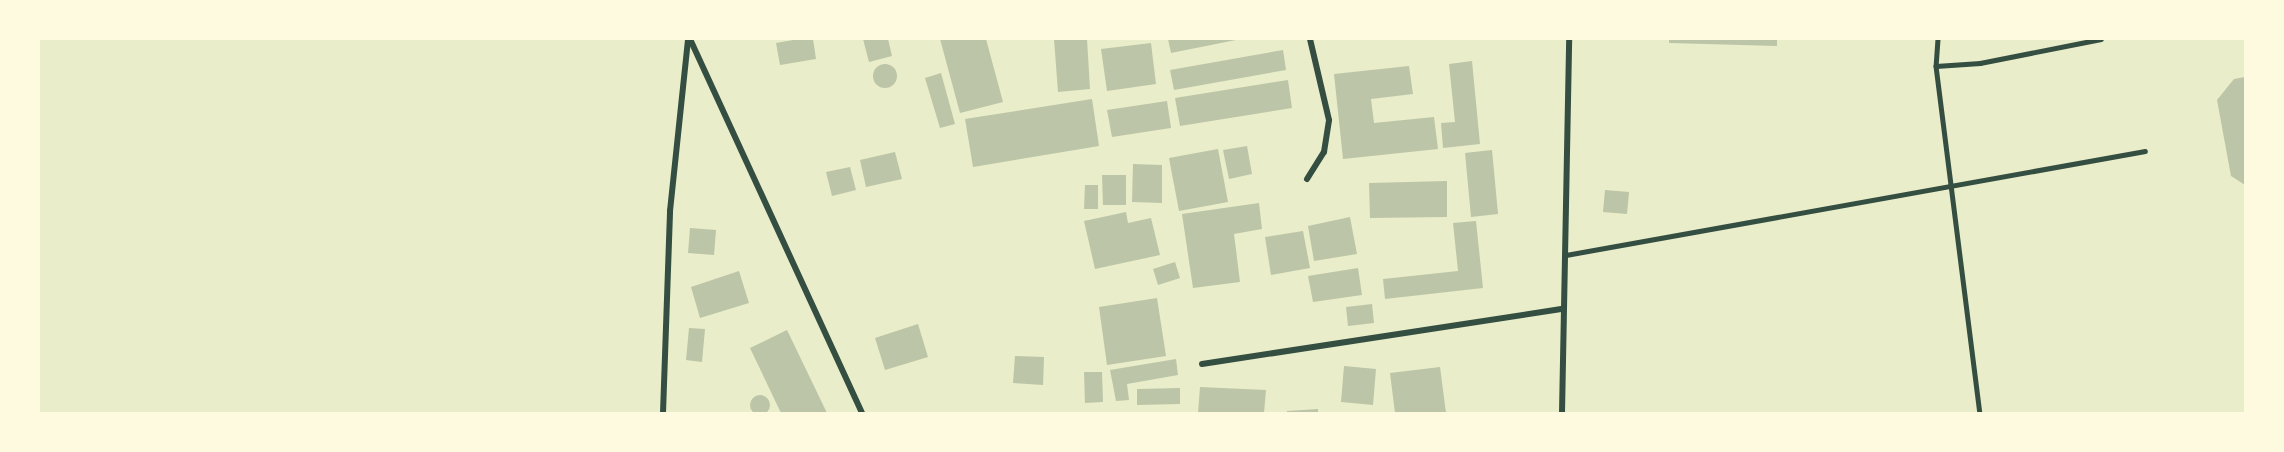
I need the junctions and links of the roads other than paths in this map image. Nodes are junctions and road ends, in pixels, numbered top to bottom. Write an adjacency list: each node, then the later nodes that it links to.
1 (689, 39): 13 (street); 14 (street)
2 (1310, 39): 8 (street)
3 (1569, 39): 10 (street)
4 (1938, 39): 6 (lane)
5 (2101, 39): 6 (lane)
6 (1936, 66): 9 (lane)
7 (2145, 151): 9 (lane)
8 (1307, 179)
9 (1953, 187): 10 (lane); 16 (lane)
10 (1566, 255): 11 (street)
11 (1563, 309): 12 (street); 15 (street)
12 (1202, 364)
13 (663, 413)
14 (862, 413)
15 (1562, 413)
16 (1980, 413)

